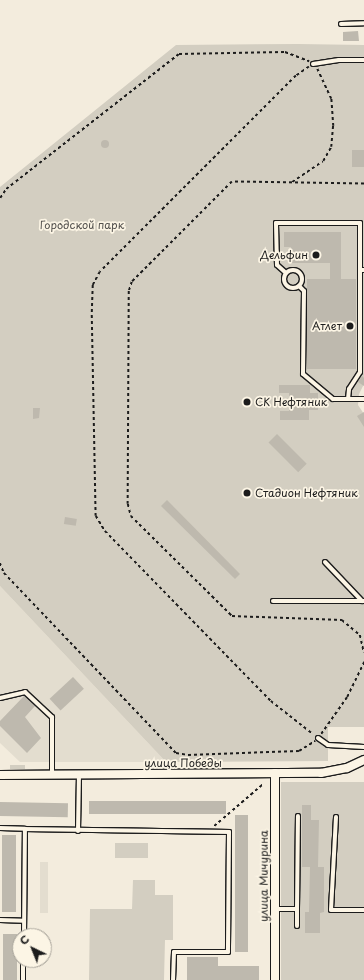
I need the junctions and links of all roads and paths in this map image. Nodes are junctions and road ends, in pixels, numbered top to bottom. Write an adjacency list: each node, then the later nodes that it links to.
1 (364, 23): 2 (lane)
2 (341, 24)
3 (364, 60): 4 (lane)
4 (313, 64): 5 (path); 7 (path); 20 (path)
5 (291, 182): 6 (path); 17 (path)
6 (364, 184)
7 (0, 198)
8 (362, 270): 9 (lane); 11 (lane)
9 (286, 273): 10 (lane); 10 (lane)
10 (299, 286): 11 (lane)
11 (348, 399): 12 (lane)
12 (364, 399)
13 (325, 562): 16 (lane)
14 (0, 563): 20 (path)
15 (272, 601): 16 (lane)
16 (363, 601)
17 (364, 653)
18 (364, 662): 20 (path)
19 (0, 698): 24 (lane)
20 (318, 738): 21 (lane)
21 (364, 747)
22 (364, 760): 23 (street, улица Победы)
23 (275, 773): 25 (street, улица Победы); 34 (street, улица Мичурина)
24 (52, 774): 25 (street, улица Победы); 26 (street, улица Победы)
25 (79, 774): 32 (lane)
26 (0, 775)
27 (263, 784): 33 (path)
28 (298, 816): 35 (lane)
29 (336, 817): 36 (lane)
30 (0, 828): 31 (lane)
31 (25, 829): 32 (lane); 38 (lane)
32 (78, 832): 33 (lane)
33 (208, 832): 43 (lane)
34 (275, 909): 35 (lane); 44 (street, улица Мичурина)
35 (298, 909): 39 (lane)
36 (364, 910)
37 (0, 920): 38 (lane)
38 (24, 921): 40 (lane)
39 (297, 926)
40 (24, 928)
41 (23, 968): 42 (lane)
42 (23, 980)
43 (173, 980)
44 (275, 980)

